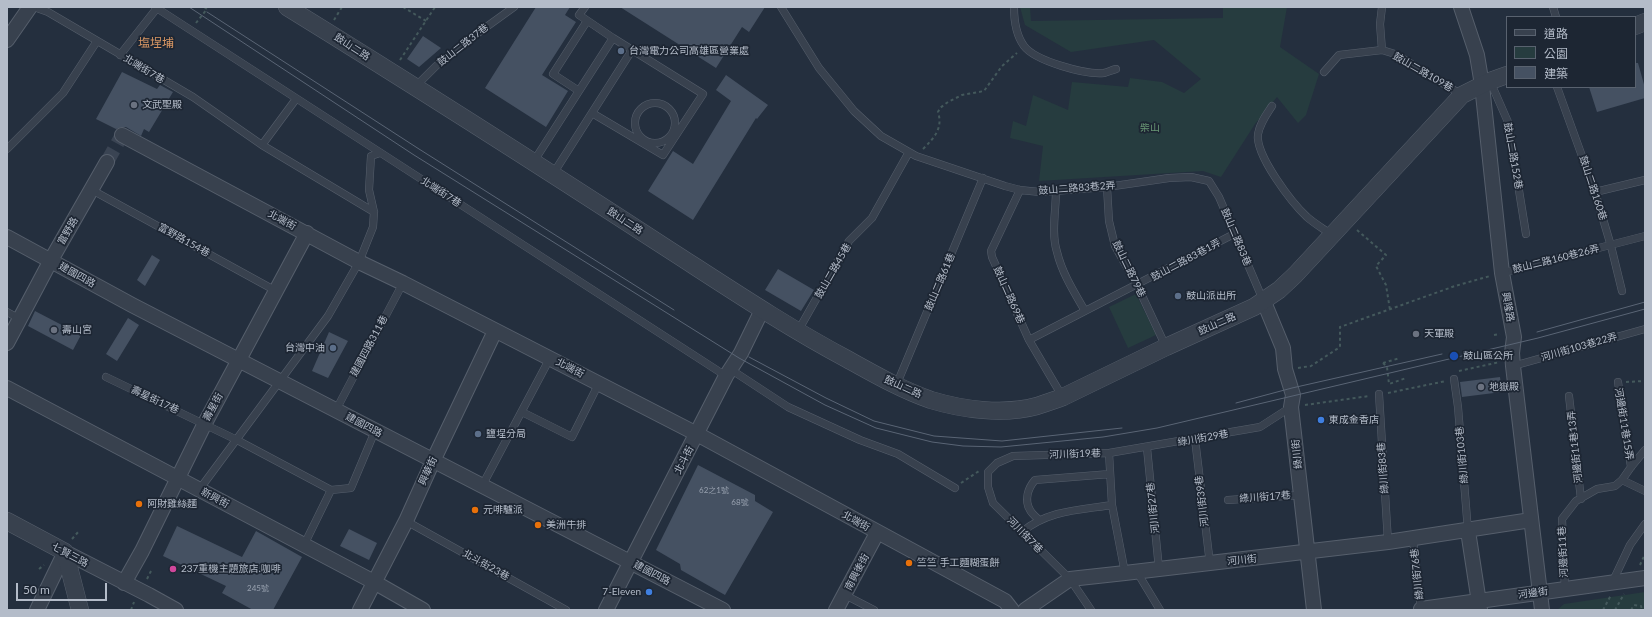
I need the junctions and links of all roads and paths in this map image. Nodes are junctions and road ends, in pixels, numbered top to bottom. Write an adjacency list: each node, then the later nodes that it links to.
1 (30, 7): 17 (street)
2 (34, 7): 19 (lane, 北端街7巷)
3 (204, 7): 16 (path)
4 (287, 7): 26 (street, 鼓山二路)
5 (403, 7): 14 (path)
6 (435, 7): 14 (path)
7 (514, 7): 29 (lane, 鼓山二路37巷)
8 (585, 7): 15 (lane)
9 (781, 7): 42 (lane, 鼓山二路83巷2弄)
10 (1014, 7): 20 (lane)
11 (1382, 7): 22 (lane, 鼓山二路109巷)
12 (1461, 7): 28 (street, 興隆路)
13 (156, 8): 23 (lane); 33 (lane, 北端街7巷)
14 (426, 21): 26 (path)
15 (587, 21): 18 (lane); 31 (lane)
16 (194, 25)
17 (9, 33)
18 (612, 38): 21 (lane); 31 (lane)
19 (97, 41): 23 (lane, 北端街7巷); 41 (lane)
20 (1024, 46): 24 (lane); 44 (path)
21 (632, 50): 35 (lane); 36 (lane)
22 (1382, 50): 25 (lane, 鼓山二路109巷); 32 (lane, 鼓山二路109巷)
23 (120, 55): 40 (lane, 北端街7巷)
24 (1116, 69)
25 (1324, 72)
26 (392, 73): 29 (street, 鼓山二路)
27 (1506, 75): 28 (street, 鼓山二路)
28 (1486, 83): 32 (street, 鼓山二路); 60 (lane, 鼓山二路152巷); 67 (street, 興隆路)
29 (415, 87): 45 (street, 鼓山二路)
30 (1557, 88): 55 (lane, 鼓山二路160巷)
31 (579, 91): 45 (lane)
32 (1462, 95): 57 (street, 鼓山二路)
33 (296, 99): 40 (lane); 43 (lane, 北端街7巷)
34 (1272, 106): 61 (lane)
35 (592, 113): 38 (lane); 47 (lane)
36 (678, 128): 39 (lane); 39 (lane); 39 (lane)
37 (122, 134): 58 (street, 北端街)
38 (635, 139): 39 (lane); 39 (lane)
39 (650, 144)
40 (262, 145): 56 (lane, 北端街7巷)
41 (7, 149)
42 (909, 152): 44 (lane, 鼓山二路83巷2弄); 80 (lane, 鼓山二路45巷)
43 (380, 153): 56 (lane); 91 (lane, 北端街7巷)
44 (916, 156): 48 (lane, 鼓山二路83巷2弄)
45 (534, 161): 47 (street, 鼓山二路)
46 (107, 162): 52 (street, 富野路)
47 (553, 174): 73 (street, 鼓山二路)
48 (983, 178): 53 (lane, 鼓山二路83巷2弄); 99 (lane, 鼓山二路61巷)
49 (1202, 178): 51 (lane, 鼓山二路83巷2弄); 59 (lane, 鼓山二路83巷)
50 (1645, 180): 55 (lane)
51 (1106, 187): 54 (lane, 鼓山二路83巷2弄); 69 (lane, 鼓山二路79巷)
52 (92, 190): 65 (street, 富野路); 70 (lane, 富野路154巷)
53 (1020, 190): 54 (lane, 鼓山二路83巷2弄); 83 (lane, 鼓山二路69巷)
54 (1056, 190): 75 (lane)
55 (1595, 192): 64 (lane, 鼓山二路160巷)
56 (374, 212): 66 (lane)
57 (1346, 220): 61 (street, 鼓山二路); 74 (path)
58 (307, 233): 66 (street, 北端街); 70 (street, 壽星街)
59 (1234, 234): 69 (lane, 鼓山二路83巷1弄); 72 (lane, 鼓山二路83巷)
60 (1526, 234)
61 (1333, 235): 72 (street, 鼓山二路)
62 (1645, 236): 64 (lane, 鼓山二路160巷26弄)
63 (7, 237): 65 (street, 建國四路)
64 (1611, 246): 67 (lane, 鼓山二路160巷26弄); 71 (lane, 鼓山二路160巷)
65 (51, 260): 77 (street, 富野路); 88 (street, 建國四路)
66 (360, 262): 68 (street, 北端街); 95 (lane)
67 (1502, 273): 74 (path); 89 (street, 興隆路)
68 (403, 283): 79 (street, 北端街); 105 (lane, 建國四路311巷)
69 (1137, 285): 75 (lane, 鼓山二路83巷1弄); 85 (lane, 鼓山二路79巷)
70 (276, 291): 88 (street, 壽星街)
71 (1622, 291)
72 (1264, 302): 85 (street, 鼓山二路); 90 (street, 綠川街)
73 (762, 310): 80 (street, 鼓山二路); 91 (street, 北斗街)
74 (1390, 310): 90 (path)
75 (1085, 311): 83 (lane, 鼓山二路83巷1弄)
76 (7, 312): 77 (lane)
77 (20, 319): 84 (street, 富野路)
78 (1645, 329): 89 (lane, 河川街103巷22弄)
79 (495, 331): 86 (street, 北端街); 115 (street, 興華街)
80 (798, 332): 99 (street, 鼓山二路)
81 (1501, 334): 82 (path)
82 (1494, 335)
83 (1029, 340): 103 (lane, 鼓山二路69巷)
84 (7, 343)
85 (1166, 347): 103 (street, 鼓山二路)
86 (550, 358): 98 (street, 北端街); 106 (lane)
87 (1400, 358): 93 (path)
88 (239, 359): 95 (street, 建國四路); 107 (street, 壽星街)
89 (1510, 363): 94 (path); 132 (street, 興隆路)
90 (1285, 369): 104 (street, 綠川街)
91 (728, 373): 109 (street, 北斗街); 123 (lane, 北端街7巷)
92 (106, 377): 107 (lane, 壽星街17巷)
93 (1406, 378)
94 (1454, 379): 101 (path); 136 (lane, 綠川街103巷)
95 (281, 381): 105 (street, 建國四路); 111 (lane)
96 (1645, 381): 97 (path)
97 (1618, 382): 116 (lane, 河邊街11巷15弄)
98 (599, 384): 106 (lane); 109 (street, 北端街)
99 (896, 386): 103 (street, 鼓山二路)
100 (7, 388): 119 (street, 新興街)
101 (1379, 394): 104 (path); 140 (lane, 綠川街83巷)
102 (1569, 396): 128 (lane, 河邊街11巷13弄)
103 (1063, 397)
104 (1292, 407): 110 (lane, 綠川街29巷); 127 (street, 綠川街)
105 (336, 410): 108 (street, 建國四路)
106 (522, 412): 121 (lane)
107 (205, 423): 111 (lane, 壽星街17巷); 119 (street, 壽星街)
108 (375, 431): 115 (street, 建國四路); 125 (lane)
109 (697, 434): 138 (street, 北端街); 145 (street, 北斗街)
110 (1195, 439): 112 (lane, 綠川街29巷); 146 (lane, 河川街39巷)
111 (237, 440): 124 (lane); 125 (lane, 壽星街17巷)
112 (1147, 448): 114 (lane, 綠川街29巷); 147 (lane, 河川街27巷)
113 (1645, 450): 116 (lane)
114 (1109, 453): 118 (lane, 河川街19巷); 122 (lane, 河川街19巷)
115 (432, 461): 121 (street, 建國四路); 134 (street, 興華街)
116 (1631, 467): 120 (lane)
117 (981, 470): 123 (path)
118 (1110, 474): 130 (lane, 河川街19巷); 131 (lane)
119 (178, 478): 124 (street, 新興街); 152 (street, 壽星街)
120 (1622, 480): 126 (lane); 128 (lane, 河邊街11巷)
121 (482, 486): 145 (street, 建國四路)
122 (988, 487): 137 (lane, 河川街7巷)
123 (955, 488)
124 (199, 490): 141 (street, 新興街)
125 (331, 490): 141 (lane)
126 (1645, 491)
127 (1301, 495): 129 (lane, 綠川街17巷); 143 (street, 綠川街)
128 (1581, 499): 154 (lane, 河邊街11巷)
129 (1228, 500)
130 (1112, 505): 131 (lane); 149 (lane, 河川街19巷)
131 (1039, 520): 137 (lane)
132 (1531, 520): 136 (street, 河川街); 155 (street, 興隆路)
133 (7, 521): 142 (street, 七賢三路)
134 (406, 521): 151 (street, 興華街); 165 (lane, 北斗街23巷)
135 (1645, 524): 153 (lane)
136 (1468, 531): 139 (street, 河川街); 158 (street)
137 (1022, 532): 150 (lane, 河川街7巷)
138 (877, 533): 157 (street, 南興後街); 170 (street, 北端街)
139 (1413, 539): 140 (street, 河川街); 159 (lane, 綠川街76巷)
140 (1388, 542): 143 (street, 河川街)
141 (304, 545): 151 (street, 新興街)
142 (65, 552): 152 (street, 七賢三路); 160 (street); 161 (street)
143 (1308, 552): 146 (street, 河川街); 174 (street, 綠川街)
144 (1645, 554): 148 (path)
145 (631, 562): 166 (street, 北斗街); 167 (street, 建國四路)
146 (1210, 564): 147 (street, 河川街)
147 (1159, 569): 149 (street, 河川街)
148 (1642, 572): 153 (street, 河邊街)
149 (1131, 573): 150 (street, 河川街); 173 (lane)
150 (1070, 578): 171 (street); 172 (lane, 河川街7巷)
151 (374, 582): 163 (street, 興華街); 164 (street, 新興街)
152 (124, 583): 162 (street, 七賢三路)
153 (1612, 588): 154 (street, 河邊街); 176 (path)
154 (1565, 589): 155 (street, 河邊街)
155 (1540, 592): 158 (street, 河邊街); 175 (street, 興隆路)
156 (1624, 592): 177 (path)
157 (845, 595): 168 (street, 南興後街); 169 (lane)
158 (1480, 606): 159 (street, 河邊街)
159 (1421, 609)
160 (37, 610)
161 (80, 610)
162 (176, 610)
163 (360, 610)
164 (423, 610)
165 (566, 610)
166 (606, 610)
167 (723, 610)
168 (836, 610)
169 (874, 610)
170 (1012, 610)
171 (1024, 610)
172 (1091, 610)
173 (1160, 610)
174 (1314, 610)
175 (1542, 610)
176 (1603, 610)
177 (1615, 610)
178 (1631, 610): 179 (path)
179 (1642, 610)

